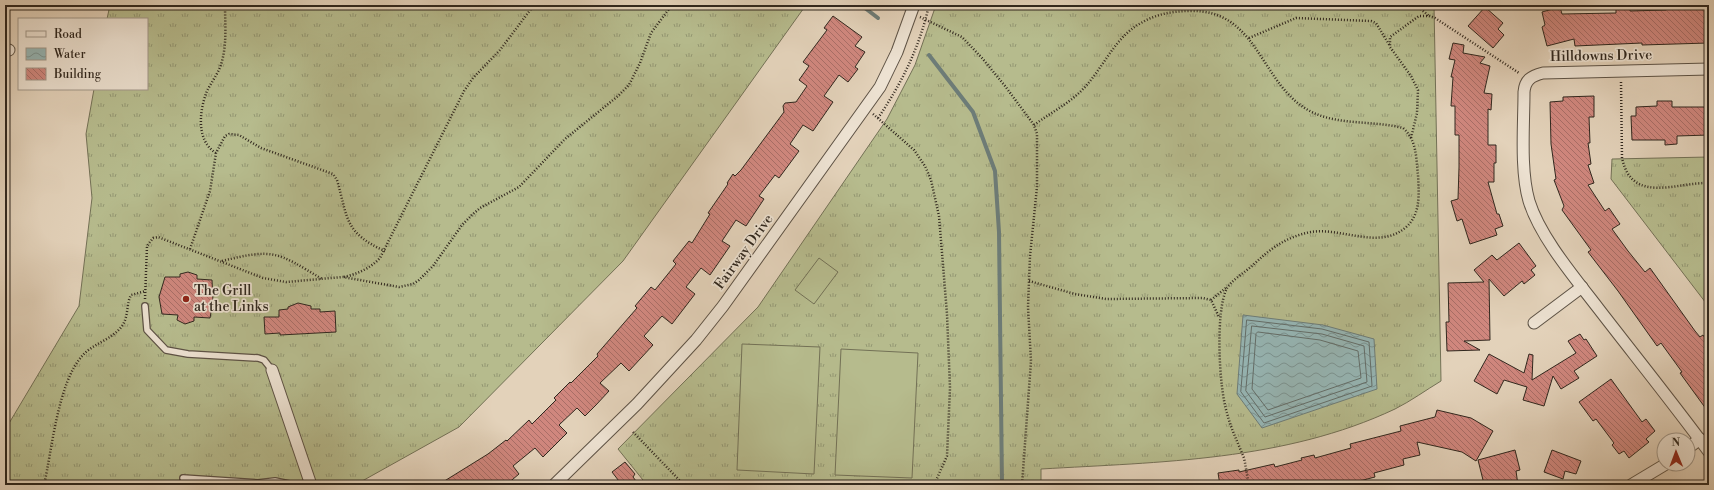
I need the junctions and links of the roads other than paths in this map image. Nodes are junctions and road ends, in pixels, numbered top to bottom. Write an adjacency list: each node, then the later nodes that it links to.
1 (913, 9): 14 (street, Fairway Drive)
2 (1709, 70): 3 (street, Hilldowns Drive)
3 (1582, 287): 5 (street); 7 (street)
4 (145, 306): 6 (lane)
5 (1534, 322)
6 (272, 370): 13 (street)
7 (1700, 439): 8 (street); 9 (street)
8 (1696, 442)
9 (1709, 452)
10 (1656, 470): 15 (street)
11 (183, 478): 12 (lane)
12 (294, 485)
13 (311, 485)
14 (554, 485)
15 (1631, 485)

